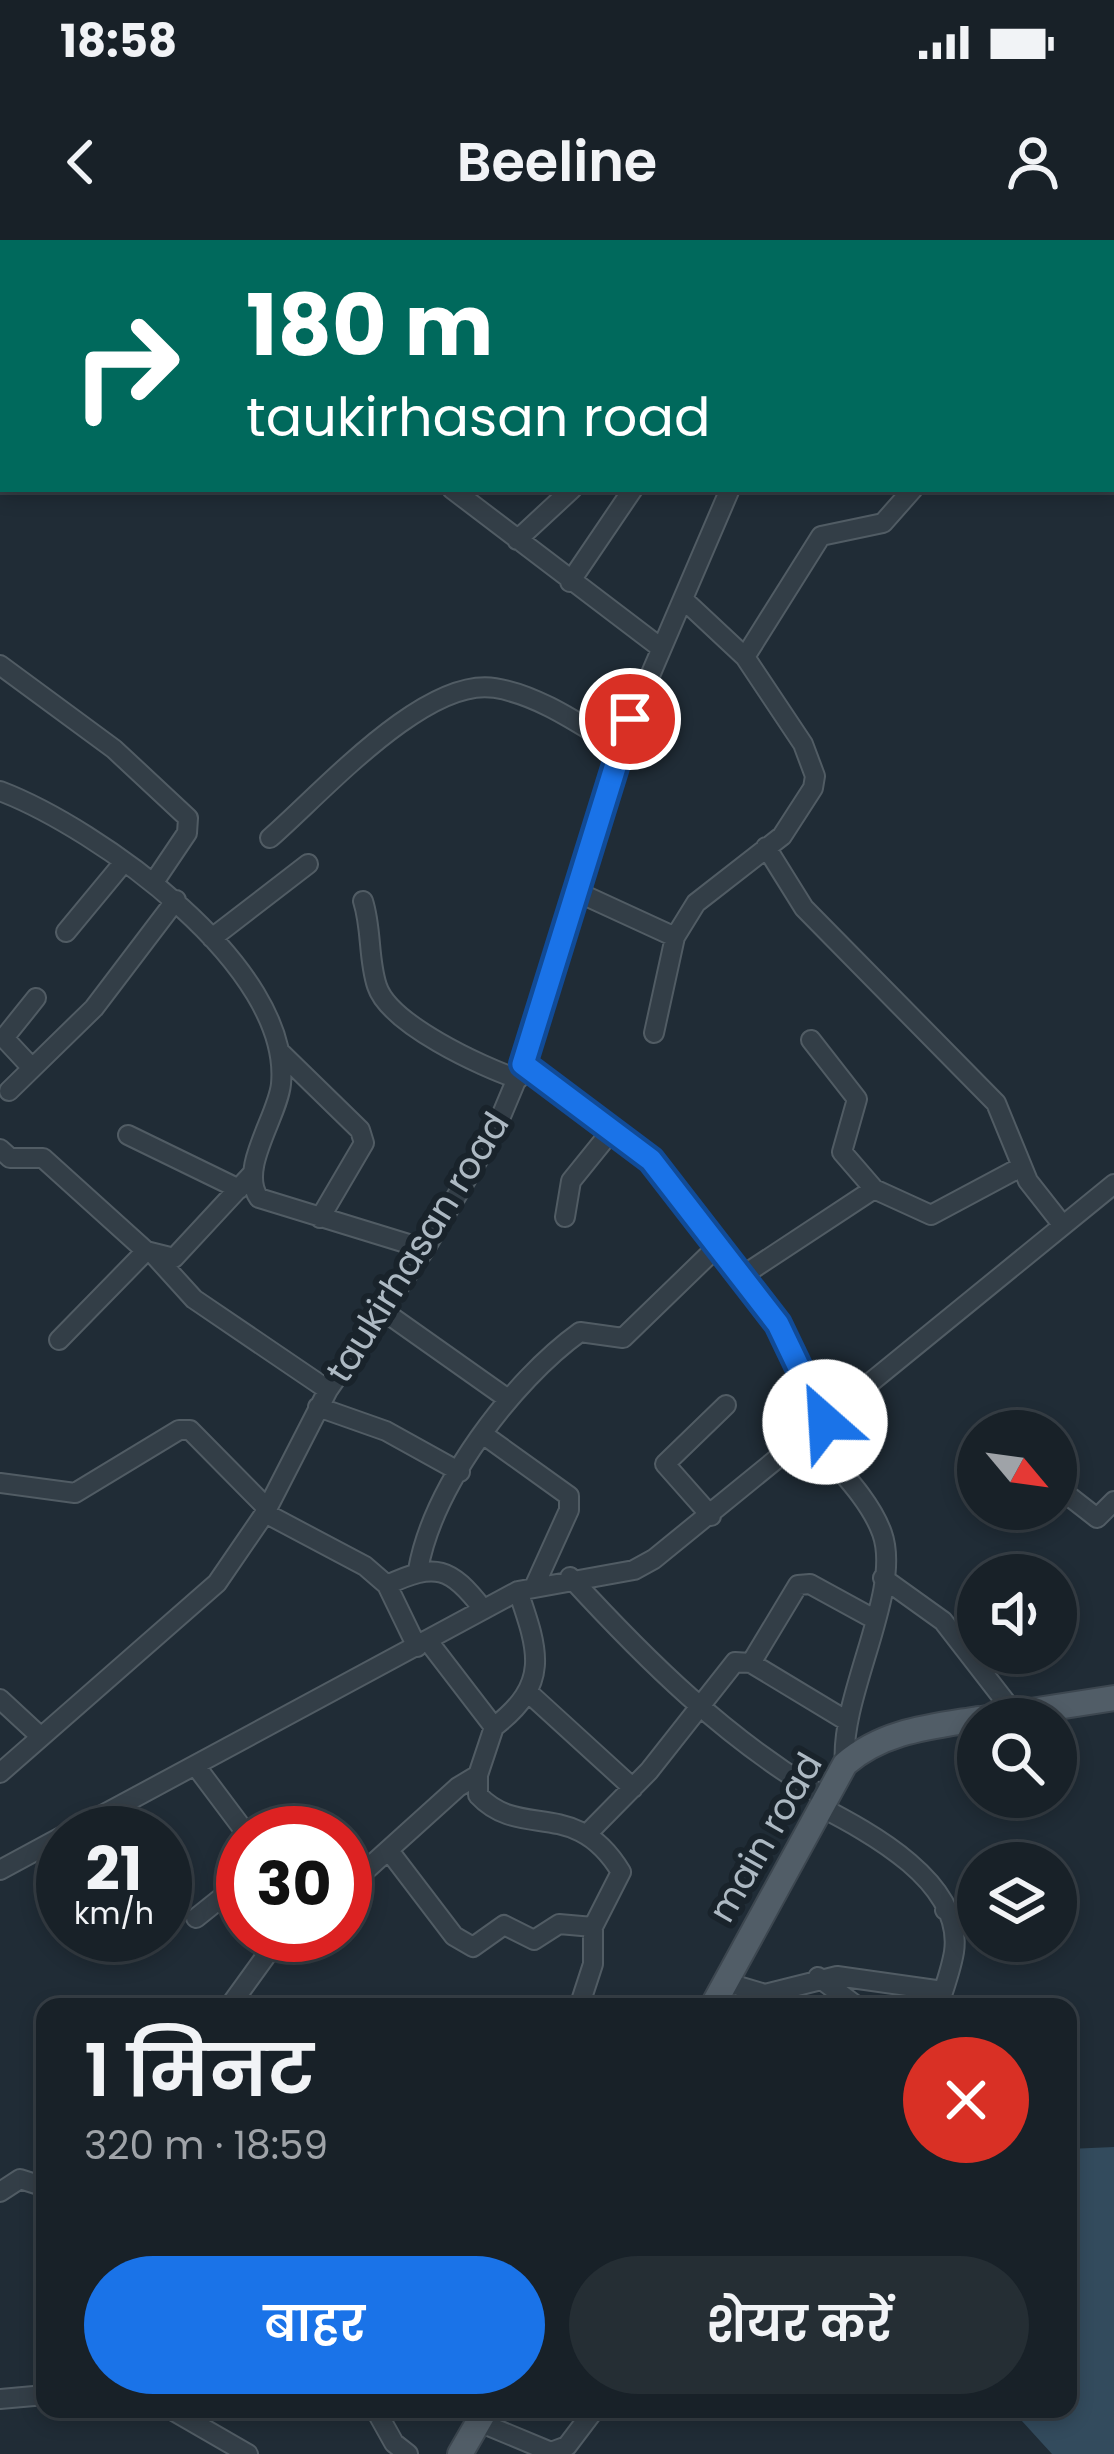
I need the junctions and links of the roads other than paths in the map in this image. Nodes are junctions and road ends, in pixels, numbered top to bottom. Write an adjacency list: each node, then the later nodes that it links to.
1 (456, 492): 6 (street)
2 (569, 492): 6 (street)
3 (631, 492): 7 (street)
4 (910, 492): 10 (street)
5 (728, 495): 8 (street, taukirhasan road)
6 (517, 540): 7 (street)
7 (570, 582): 9 (street)
8 (684, 600): 9 (street, taukirhasan road); 10 (street)
9 (661, 648): 12 (street, taukirhasan road)
10 (745, 657): 15 (street)
11 (0, 665): 18 (street)
12 (619, 748): 14 (street); 19 (street, taukirhasan road)
13 (0, 791): 16 (street)
14 (271, 838)
15 (766, 847): 24 (street); 35 (street)
16 (124, 862): 18 (street); 22 (street)
17 (308, 864): 23 (street)
18 (154, 882): 20 (street)
19 (575, 891): 24 (street); 30 (street, taukirhasan road)
20 (176, 900): 23 (street); 29 (street)
21 (363, 901): 30 (street)
22 (66, 932)
23 (212, 938): 28 (street)
24 (675, 938): 26 (street)
25 (36, 998): 29 (street)
26 (654, 1033)
27 (811, 1040): 38 (street)
28 (280, 1052): 36 (street); 40 (street)
29 (32, 1068): 31 (street)
30 (521, 1071): 32 (street); 43 (street, taukirhasan road)
31 (9, 1091)
32 (613, 1129): 39 (street); 42 (street)
33 (128, 1135): 36 (street)
34 (3, 1156): 44 (street)
35 (1021, 1167): 38 (street); 41 (street)
36 (246, 1181): 40 (street); 44 (street)
37 (1113, 1186): 41 (street)
38 (874, 1189): 45 (street)
39 (565, 1217)
40 (320, 1218): 43 (street)
41 (1061, 1223): 51 (street)
42 (718, 1245): 45 (street); 49 (street)
43 (424, 1249): 46 (street, taukirhasan road)
44 (150, 1254): 47 (street); 48 (street)
45 (742, 1276): 51 (street)
46 (382, 1310): 48 (street, taukirhasan road); 49 (street)
47 (59, 1340)
48 (323, 1399): 53 (street); 57 (street, taukirhasan road)
49 (508, 1399): 52 (street)
50 (726, 1405): 58 (street)
51 (817, 1428): 58 (street); 61 (street)
52 (484, 1436): 53 (street); 63 (street)
53 (460, 1472): 59 (street)
54 (0, 1484): 57 (street)
55 (1114, 1501): 56 (street)
56 (1077, 1503)
57 (266, 1510): 62 (street); 77 (street, taukirhasan road)
58 (711, 1516): 60 (street)
59 (418, 1570): 62 (street); 64 (street)
60 (570, 1577): 63 (street); 73 (street)
61 (884, 1578): 65 (street); 69 (street)
62 (386, 1586): 66 (street)
63 (527, 1588): 64 (street); 68 (street)
64 (483, 1609): 66 (street)
65 (874, 1619): 67 (street); 74 (street)
66 (423, 1644): 76 (street); 79 (street)
67 (751, 1663): 73 (street); 74 (street)
68 (530, 1694): 76 (street); 82 (street)
69 (1003, 1698)
70 (1114, 1698): 72 (main road, main road)
71 (0, 1699): 77 (street)
72 (1077, 1704)
73 (697, 1705): 82 (street); 83 (street)
74 (847, 1721): 78 (street)
75 (957, 1723): 78 (main road, main road)
76 (494, 1727): 81 (street)
77 (41, 1737): 80 (street, taukirhasan road)
78 (845, 1764): 83 (main road, main road)
79 (195, 1765): 84 (street); 85 (street)
80 (0, 1773)
81 (478, 1775): 86 (street); 88 (street)
82 (633, 1788): 86 (street)
83 (822, 1801): 92 (street); 98 (main road, main road)
84 (118, 1806)
85 (226, 1806)
86 (587, 1834): 95 (street)
87 (36, 1850): 90 (street)
88 (390, 1852): 89 (street); 95 (street)
89 (372, 1867)
90 (0, 1870)
91 (216, 1902): 94 (street)
92 (945, 1910): 93 (street); 104 (street)
93 (957, 1916)
94 (196, 1918)
95 (593, 1927): 100 (street)
96 (262, 1962): 99 (street)
97 (818, 1977): 98 (street); 102 (street); 103 (street)
98 (725, 1982): 101 (main road, main road)
99 (236, 1998)
100 (582, 1998)
101 (717, 1998)
102 (846, 1998)
103 (934, 1998)
104 (940, 1998)
105 (36, 2184): 106 (street)
106 (0, 2192)
107 (36, 2396): 108 (street)
108 (0, 2398)
109 (181, 2418): 114 (street)
110 (380, 2418): 117 (street)
111 (480, 2418): 118 (main road)
112 (487, 2418): 115 (street)
113 (588, 2418): 115 (street)
114 (218, 2447): 116 (street)
115 (560, 2452)
116 (248, 2454)
117 (408, 2454)
118 (460, 2454)

